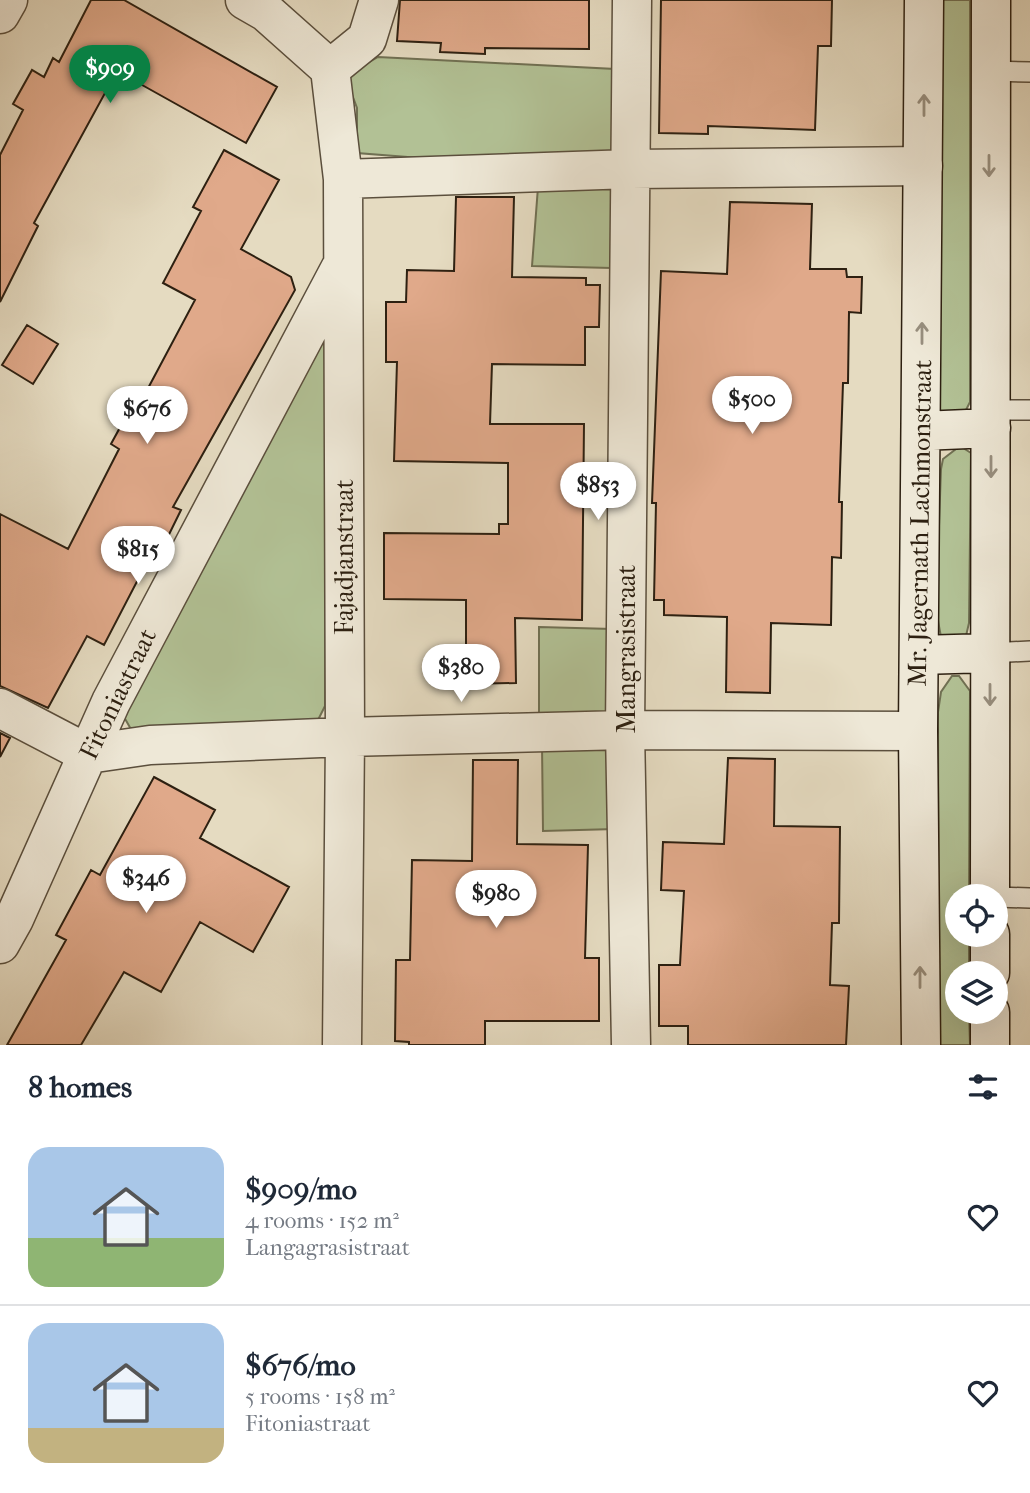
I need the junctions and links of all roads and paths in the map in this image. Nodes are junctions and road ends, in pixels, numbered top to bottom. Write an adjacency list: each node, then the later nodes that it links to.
1 (8, 0): 7 (street)
2 (245, 0): 8 (street)
3 (379, 0): 8 (street)
4 (632, 0): 12 (street, Mangrasistraat)
5 (924, 0): 11 (street, Mr. Jagernath Lachmonstraat, one-way to 5)
6 (990, 0): 9 (street)
7 (0, 14)
8 (330, 69): 13 (street, Fajadjanstraat)
9 (990, 72): 10 (lane); 16 (street, one-way to 16)
10 (1030, 72)
11 (923, 166): 12 (street); 17 (street, Mr. Jagernath Lachmonstraat, one-way to 11)
12 (631, 169): 13 (street); 22 (street, Mangrasistraat)
13 (342, 179): 14 (street, Fajadjanstraat)
14 (342, 264): 24 (street, Fajadjanstraat); 25 (street, Fitoniastraat)
15 (1030, 410): 16 (lane)
16 (991, 419): 17 (street); 19 (street, one-way to 19)
17 (921, 431): 20 (street, Mr. Jagernath Lachmonstraat)
18 (1030, 651): 19 (lane)
19 (989, 653): 20 (street); 26 (street, one-way to 26)
20 (919, 655): 23 (street, Mr. Jagernath Lachmonstraat)
21 (0, 708): 25 (street)
22 (625, 730): 23 (street); 24 (street); 32 (street, Mangrasistraat)
23 (918, 731): 33 (street, Mr. Jagernath Lachmonstraat, one-way to 23)
24 (345, 737): 25 (street); 31 (street, Fajadjanstraat)
25 (88, 754): 29 (street, Fitoniastraat)
26 (990, 884)
27 (1008, 897): 28 (lane)
28 (1030, 898)
29 (0, 944)
30 (990, 1024): 34 (street)
31 (342, 1045)
32 (631, 1045)
33 (921, 1045)
34 (990, 1045)

